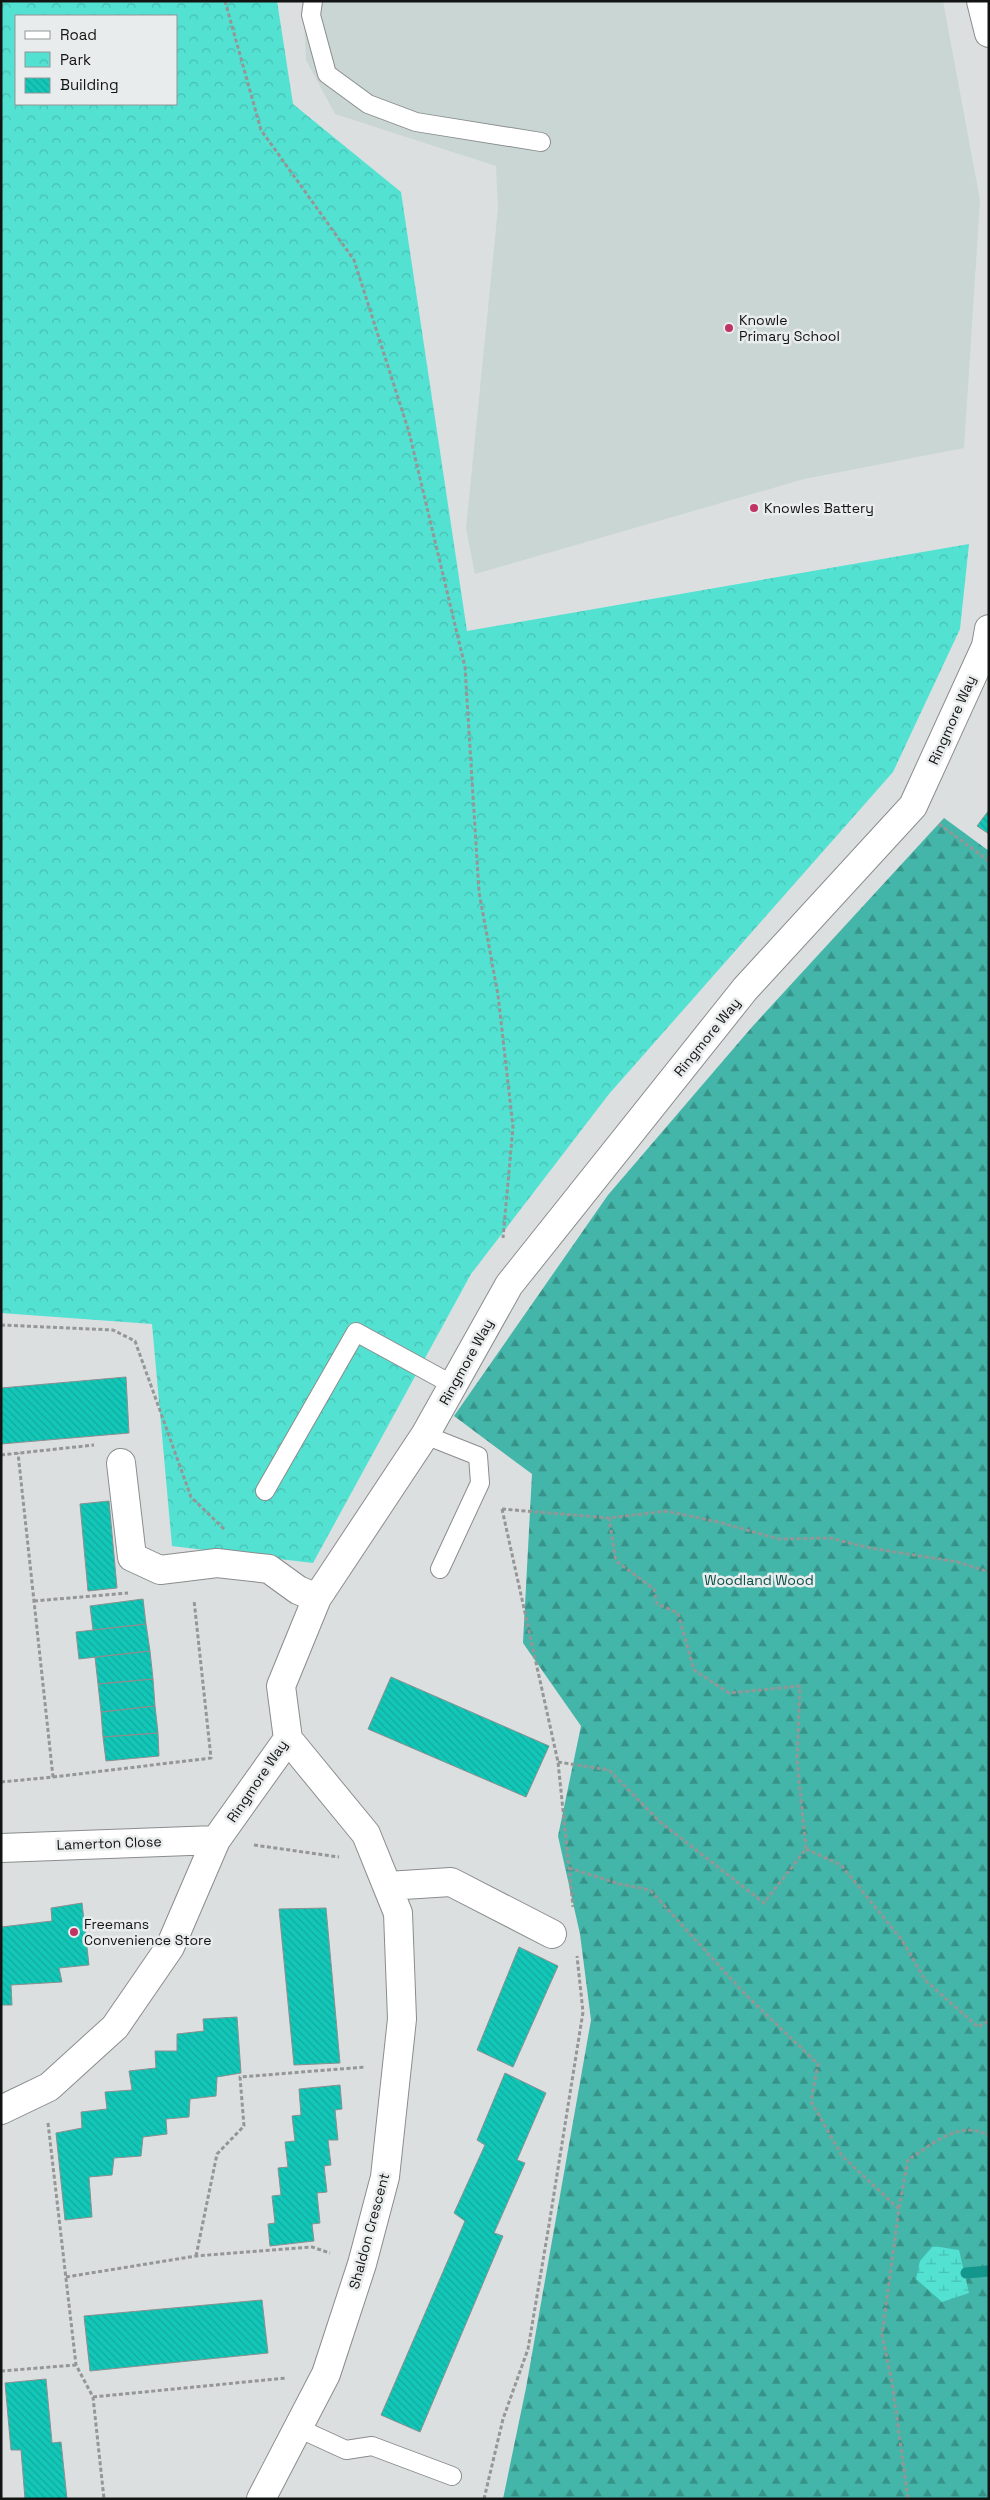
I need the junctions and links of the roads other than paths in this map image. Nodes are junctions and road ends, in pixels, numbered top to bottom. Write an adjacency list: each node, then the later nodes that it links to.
1 (313, 1): 4 (lane)
2 (981, 1): 3 (street)
3 (989, 33)
4 (540, 142)
5 (989, 629): 6 (street, Ringmore Way)
6 (453, 1385): 7 (street, Ringmore Way); 9 (lane)
7 (425, 1435): 10 (lane); 11 (street, Ringmore Way)
8 (121, 1463): 11 (street)
9 (265, 1491)
10 (440, 1569)
11 (317, 1598): 12 (street, Ringmore Way)
12 (288, 1739): 13 (street, Ringmore Way); 15 (street, Shaldon Crescent)
13 (216, 1840): 14 (street, Lamerton Close); 17 (street, Ringmore Way)
14 (1, 1848)
15 (382, 1874): 16 (street); 18 (street, Shaldon Crescent)
16 (552, 1934)
17 (1, 2110)
18 (298, 2428): 19 (lane); 20 (street, Shaldon Crescent)
19 (452, 2476)
20 (261, 2499)

